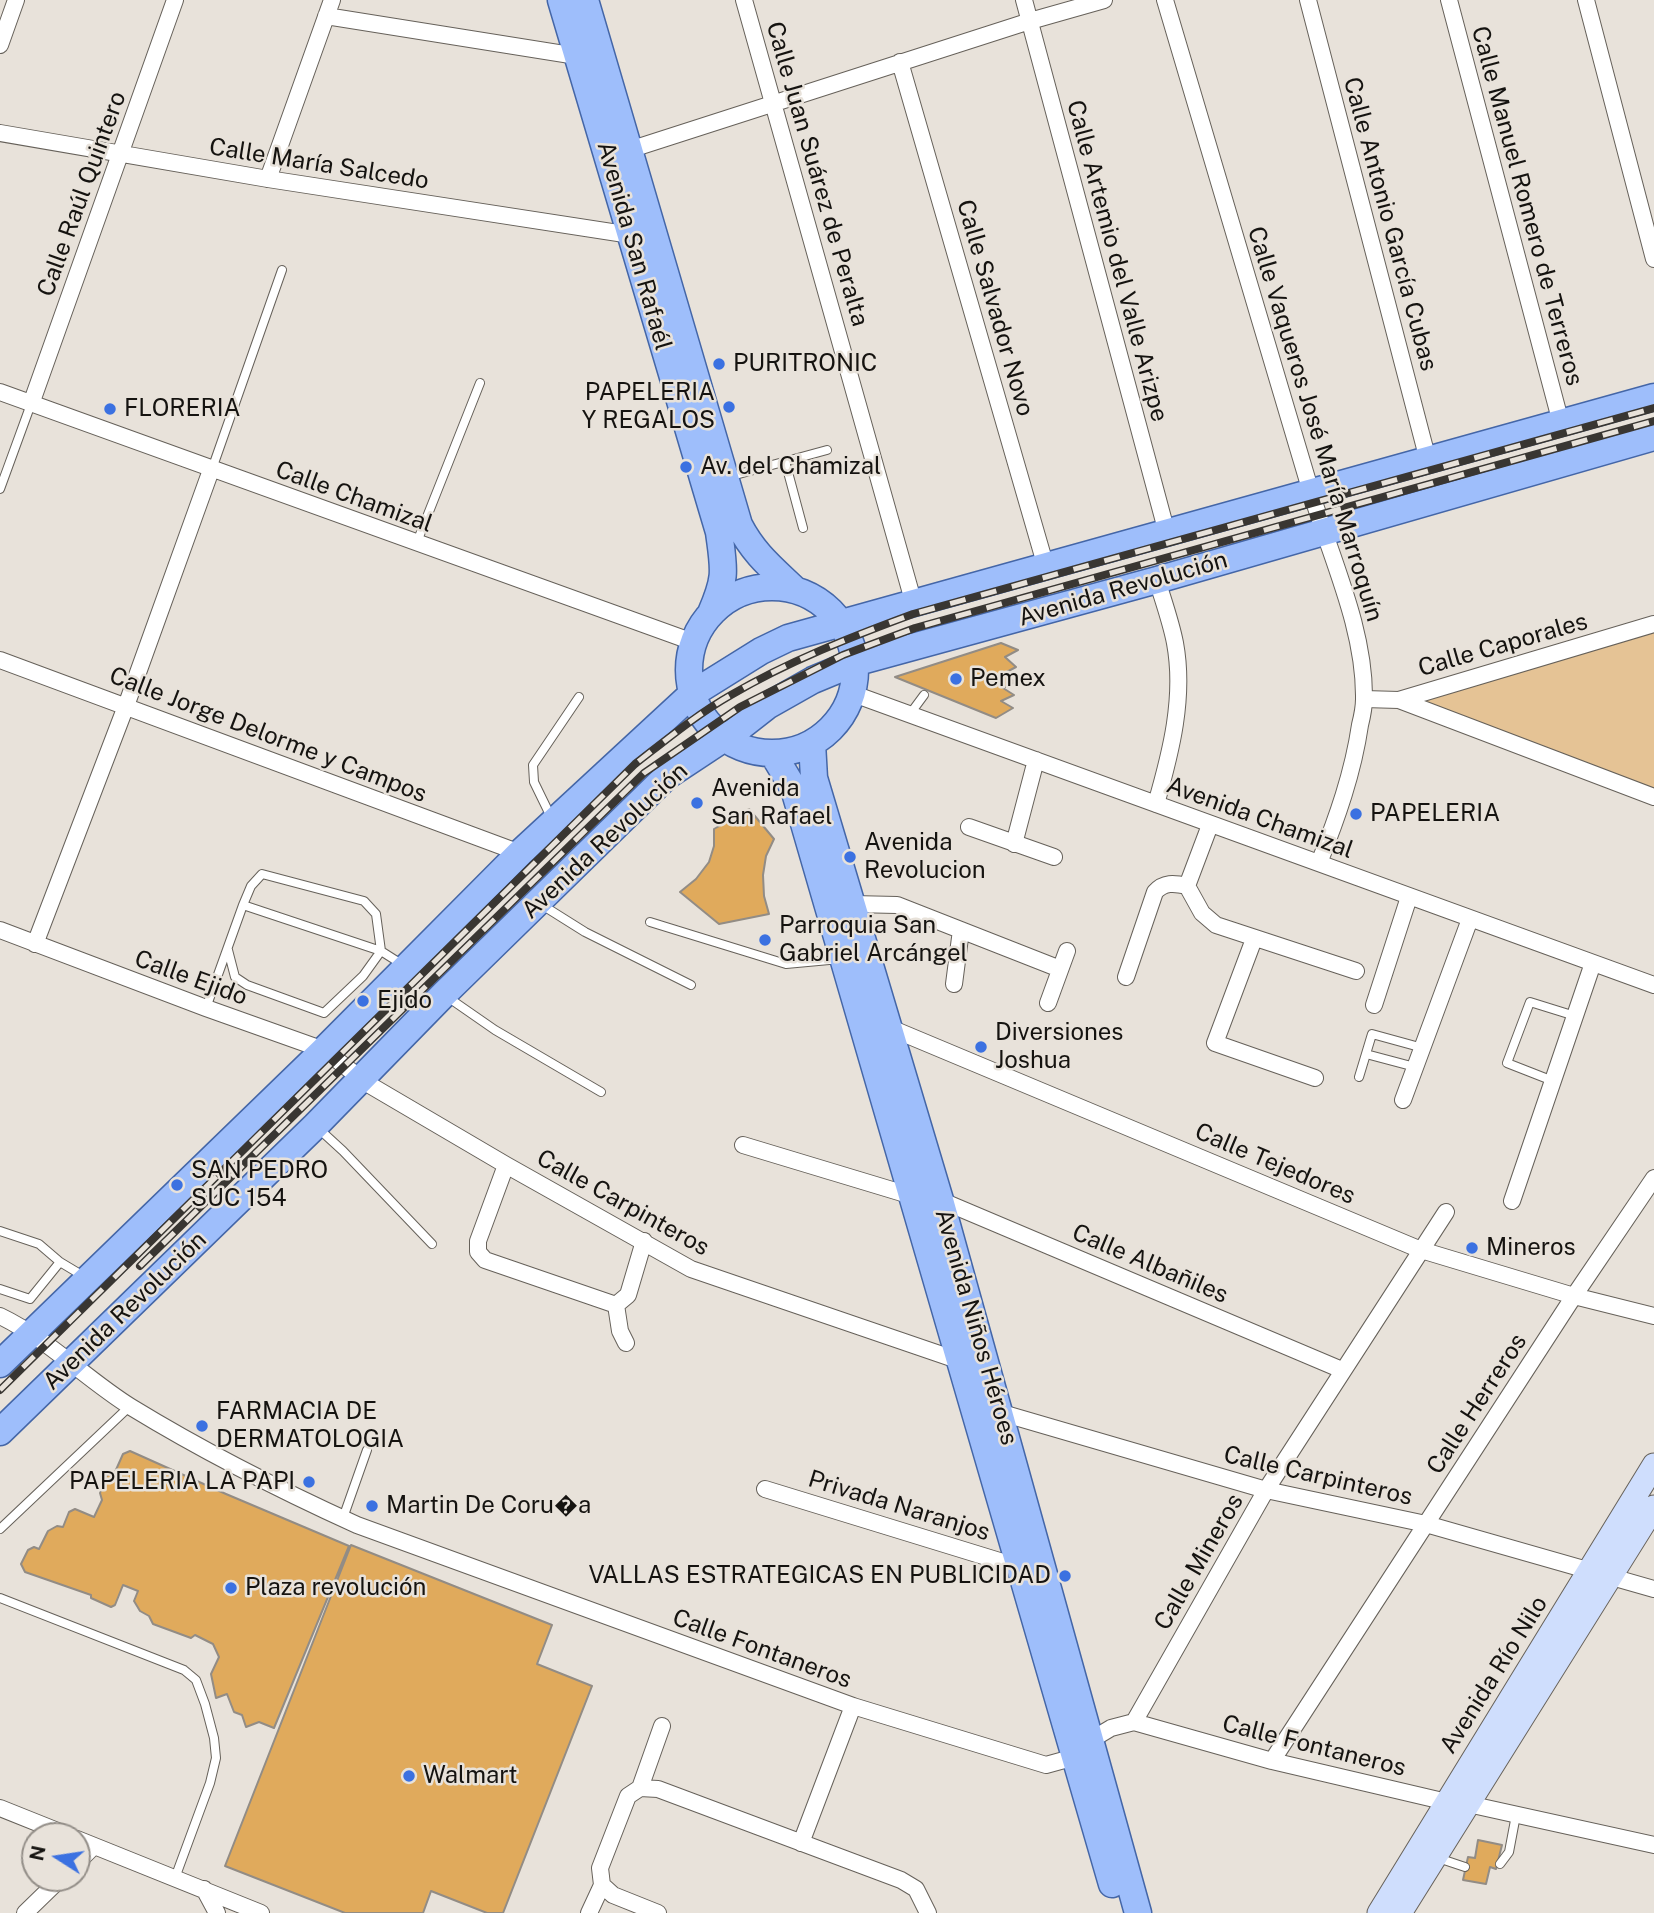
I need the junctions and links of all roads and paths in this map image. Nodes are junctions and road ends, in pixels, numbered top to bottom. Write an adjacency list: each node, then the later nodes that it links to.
1 (16, 0): 15 (street)
2 (175, 0): 20 (street, Calle Raúl Quintero)
3 (332, 0): 13 (street)
4 (561, 0): 16 (main road, Avenida San Rafaél)
5 (585, 0): 16 (main road, Avenida San Rafaél)
6 (744, 0): 18 (street, Calle Juan Suárez de Peralta)
7 (1024, 0): 14 (street, Calle Artemio del Valle Arizpe)
8 (1104, 0): 14 (street)
9 (1166, 0): 38 (street, Calle Vaqueros José María Marroquín)
10 (1308, 0): 33 (street, Calle Antonio García Cubas)
11 (1449, 0): 30 (street, Calle Manuel Romero de Terreros)
12 (1586, 0): 24 (street)
13 (326, 16): 16 (street); 22 (street)
14 (1030, 21): 17 (street); 41 (street, Calle Artemio del Valle Arizpe)
15 (0, 45)
16 (590, 58): 21 (main road, Avenida San Rafaél)
17 (900, 62): 18 (street); 43 (street, Calle Salvador Novo)
18 (774, 102): 21 (street); 46 (street, Calle Juan Suárez de Peralta)
19 (0, 133): 20 (street, Calle María Salcedo)
20 (121, 154): 22 (street, Calle María Salcedo); 29 (street, Calle Raúl Quintero)
21 (620, 157): 23 (main road, Avenida San Rafaél); 36 (main road, Avenida San Rafaél)
22 (268, 179): 23 (street, Calle María Salcedo)
23 (631, 235): 47 (main road, Avenida San Rafaél)
24 (1654, 259)
25 (282, 270): 35 (lane)
26 (480, 383): 42 (lane)
27 (0, 392): 29 (street, Calle Chamizal)
28 (1654, 397): 30 (main road, Avenida Revolución)
29 (32, 404): 35 (street, Calle Chamizal); 37 (lane)
30 (1561, 423): 33 (main road, Avenida Revolución)
31 (1654, 437): 40 (main road, Avenida Revolución)
32 (827, 450): 34 (lane)
33 (1428, 460): 38 (main road, Avenida Revolución)
34 (785, 461): 36 (lane); 39 (lane)
35 (211, 470): 42 (street, Calle Chamizal); 59 (street)
36 (725, 478): 45 (main road, Avenida San Rafaél)
37 (0, 489)
38 (1311, 492): 40 (street, Calle Vaqueros José María Marroquín); 41 (main road, Avenida Revolución)
39 (803, 528)
40 (1323, 532): 44 (main road, Avenida Revolución); 57 (street, Calle Vaqueros José María Marroquín)
41 (1167, 533): 43 (main road, Avenida Revolución)
42 (416, 543): 50 (street, Calle Chamizal)
43 (1046, 567): 46 (main road, Avenida Revolución)
44 (1157, 580): 52 (main road, Avenida Revolución); 66 (street)
45 (795, 590): 47 (main road); 49 (main road)
46 (914, 604): 49 (main road, Avenida Revolución)
47 (711, 613): 50 (main road)
48 (1654, 624): 58 (street, Calle Caporales)
49 (841, 625): 52 (main road); 54 (main road, Avenida Revolución)
50 (693, 642): 54 (main road)
51 (0, 660): 59 (street, Calle Jorge Delorme y Campos)
52 (854, 663): 53 (main road); 61 (main road, Avenida Revolución)
53 (851, 693): 60 (street, Avenida Chamizal); 62 (main road)
54 (692, 694): 61 (main road); 67 (main road, Avenida Revolución)
55 (924, 695): 60 (lane)
56 (579, 697): 67 (lane)
57 (1364, 699): 58 (street, Calle Caporales); 73 (street, Calle Vaqueros José María Marroquín)
58 (1399, 699): 65 (street)
59 (126, 706): 71 (street, Calle Jorge Delorme y Campos); 84 (street)
60 (910, 714): 64 (street, Avenida Chamizal)
61 (723, 737): 63 (main road); 76 (main road, Avenida Revolución)
62 (812, 743): 63 (main road); 77 (main road, Avenida Niños Héroes)
63 (773, 754): 88 (main road, Avenida Niños Héroes)
64 (1036, 760): 66 (street, Avenida Chamizal); 70 (street)
65 (1654, 797)
66 (1156, 804): 68 (street, Avenida Chamizal)
67 (553, 822): 71 (main road, Avenida Revolución)
68 (1210, 825): 73 (street, Avenida Chamizal); 74 (street)
69 (969, 827): 70 (street)
70 (1014, 844): 72 (street)
71 (520, 853): 90 (main road, Avenida Revolución)
72 (1054, 856)
73 (1319, 863): 75 (street, Avenida Chamizal)
74 (1187, 886): 83 (street); 93 (street)
75 (1409, 897): 79 (street, Avenida Chamizal); 99 (street)
76 (538, 902): 95 (lane); 97 (main road, Avenida Revolución)
77 (852, 904): 82 (street); 102 (main road, Avenida Niños Héroes)
78 (243, 905): 85 (lane); 86 (lane); 86 (lane)
79 (1470, 919): 89 (street, Avenida Chamizal); 103 (street)
80 (650, 922): 88 (lane)
81 (0, 930): 84 (street, Calle Ejido)
82 (961, 930): 91 (street); 94 (street)
83 (1254, 939): 92 (street); 109 (street)
84 (35, 944): 100 (street, Calle Ejido)
85 (228, 950): 86 (lane); 100 (lane)
86 (381, 951): 90 (lane)
87 (1067, 951): 91 (street)
88 (843, 958): 117 (main road, Avenida Niños Héroes)
89 (1593, 963): 96 (street, Avenida Chamizal); 101 (street)
90 (407, 968): 104 (main road, Avenida Revolución)
91 (1060, 969): 98 (street)
92 (1356, 971)
93 (1126, 977)
94 (954, 984)
95 (691, 985)
96 (1654, 985)
97 (444, 994): 108 (main road, Avenida Revolución); 111 (lane)
98 (1048, 1003)
99 (1374, 1005)
100 (206, 1009): 104 (street, Calle Ejido)
101 (1575, 1016): 110 (street); 110 (lane)
102 (888, 1027): 118 (main road, Avenida Niños Héroes); 124 (street, Calle Tejedores)
103 (1423, 1048): 105 (lane); 106 (street)
104 (324, 1050): 108 (street, Calle Ejido); 126 (main road, Avenida Revolución)
105 (1366, 1054): 106 (lane); 107 (lane)
106 (1415, 1067): 112 (street)
107 (1359, 1077)
108 (359, 1078): 113 (main road, Avenida Revolución); 115 (street, Calle Carpinteros)
109 (1315, 1078)
110 (1553, 1081): 119 (street)
111 (601, 1092)
112 (1403, 1100)
113 (315, 1126): 123 (lane); 136 (main road, Avenida Revolución)
114 (743, 1145): 117 (street)
115 (506, 1165): 122 (street, Calle Carpinteros); 129 (street)
116 (1654, 1178): 128 (street, Calle Herreros)
117 (912, 1196): 134 (main road, Avenida Niños Héroes)
118 (940, 1200): 137 (street, Calle Albañiles); 140 (main road, Avenida Niños Héroes)
119 (1512, 1201)
120 (1446, 1212): 124 (street, Calle Mineros)
121 (0, 1231): 125 (lane)
122 (644, 1241): 129 (street); 134 (street, Calle Carpinteros)
123 (432, 1244)
124 (1421, 1250): 128 (street, Calle Tejedores); 137 (street, Calle Mineros)
125 (60, 1262): 126 (lane); 127 (lane)
126 (87, 1279): 132 (main road, Avenida Revolución)
127 (0, 1289)
128 (1574, 1296): 131 (street, Calle Tejedores); 148 (street, Calle Herreros)
129 (616, 1305): 133 (street)
130 (0, 1316): 132 (street, Calle Fontaneros)
131 (1654, 1316)
132 (33, 1334): 135 (main road, Avenida Revolución); 136 (street, Calle Fontaneros)
133 (626, 1343)
134 (960, 1361): 138 (main road, Avenida Niños Héroes)
135 (0, 1364)
136 (71, 1364): 139 (street, Calle Fontaneros); 141 (main road, Avenida Revolución)
137 (1342, 1370): 145 (street, Calle Mineros)
138 (973, 1404): 140 (street, Calle Carpinteros); 150 (main road, Avenida Niños Héroes)
139 (130, 1406): 147 (street, Calle Fontaneros); 149 (lane)
140 (1000, 1412): 145 (street, Calle Carpinteros); 157 (main road, Avenida Niños Héroes)
141 (0, 1432)
142 (366, 1450): 147 (lane)
143 (1654, 1465): 151 (main road, Avenida Río Nilo)
144 (765, 1489): 150 (street, Privada Naranjos)
145 (1266, 1490): 148 (street, Calle Carpinteros); 155 (street, Calle Mineros)
146 (1654, 1507): 151 (main road, Avenida Río Nilo)
147 (343, 1518): 154 (street, Calle Fontaneros)
148 (1426, 1524): 151 (street, Calle Carpinteros); 158 (street, Calle Herreros)
149 (0, 1530)
150 (1019, 1567): 157 (main road, Avenida Niños Héroes)
151 (1600, 1573): 152 (street, Calle Carpinteros); 160 (main road, Avenida Río Nilo)
152 (1654, 1589)
153 (0, 1598): 172 (lane)
154 (853, 1706): 157 (street, Calle Fontaneros); 164 (street)
155 (1134, 1722): 157 (street, Calle Fontaneros); 158 (street, Calle Fontaneros)
156 (662, 1726): 159 (street)
157 (1083, 1748): 182 (main road, Avenida Niños Héroes); 183 (main road, Avenida Niños Héroes)
158 (1272, 1761): 160 (street, Calle Fontaneros)
159 (640, 1788): 164 (street); 173 (street)
160 (1457, 1803): 162 (street, Calle Fontaneros); 169 (main road, Avenida Río Nilo); 184 (main road, Avenida Río Nilo)
161 (0, 1808): 163 (street)
162 (1516, 1814): 166 (street, Calle Fontaneros); 170 (lane)
163 (34, 1822)
164 (801, 1843): 181 (street)
165 (91, 1845): 167 (street)
166 (1654, 1845)
167 (94, 1846): 168 (street); 172 (street)
168 (91, 1849)
169 (1435, 1857): 171 (lane); 185 (main road, Avenida Río Nilo)
170 (1500, 1864)
171 (1465, 1867)
172 (176, 1878): 174 (street)
173 (601, 1885): 179 (street); 180 (street)
174 (204, 1889): 177 (street); 178 (street)
175 (47, 1892): 176 (street)
176 (25, 1913)
177 (217, 1913)
178 (261, 1913)
179 (589, 1913)
180 (657, 1913)
181 (928, 1913)
182 (1120, 1913)
183 (1138, 1913)
184 (1379, 1913)
185 (1400, 1913)

